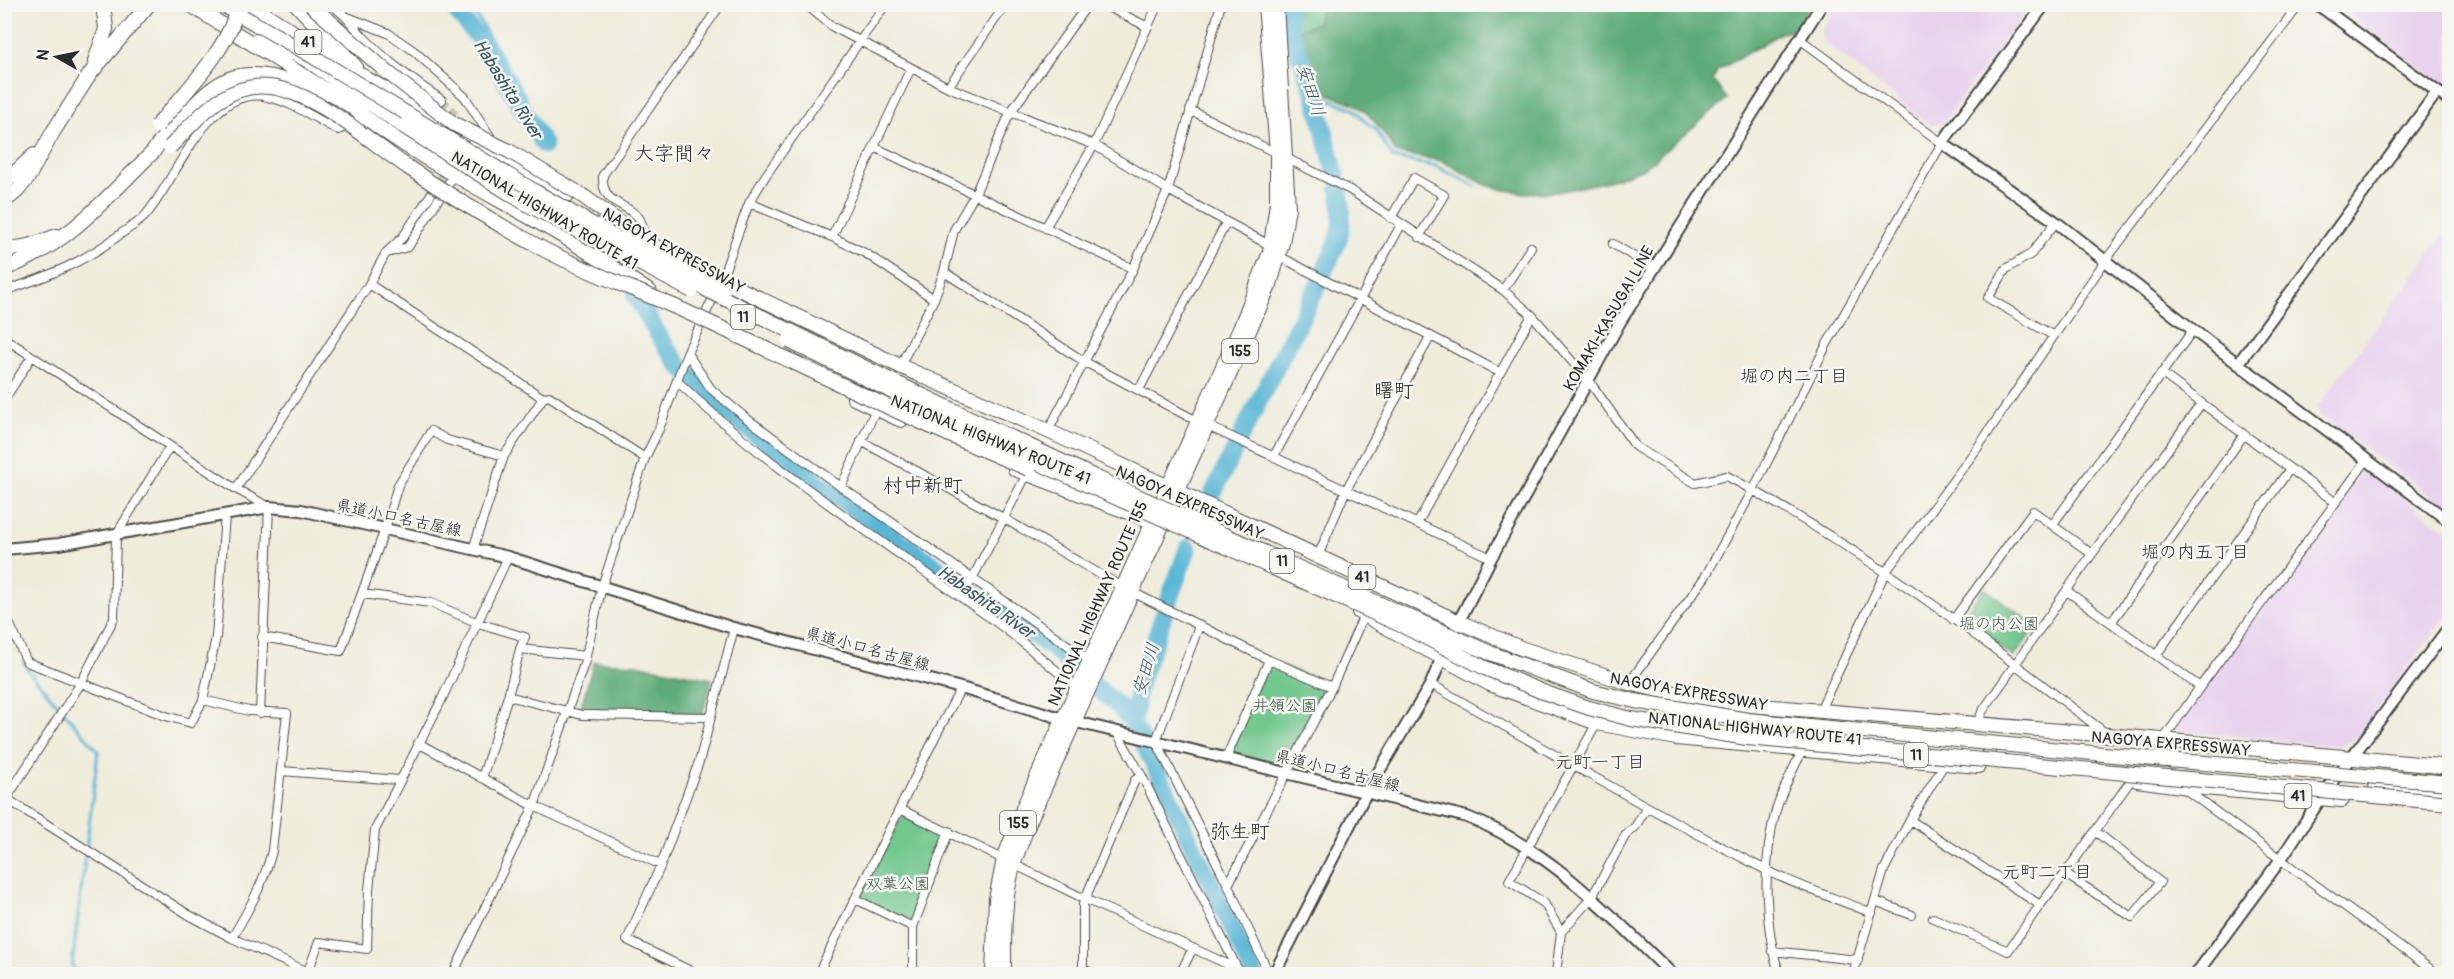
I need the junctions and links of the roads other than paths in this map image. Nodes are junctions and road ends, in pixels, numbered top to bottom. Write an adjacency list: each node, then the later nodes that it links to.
1 (103, 4): 30 (highway)
2 (149, 4): 30 (highway)
3 (189, 4): 26 (highway, NATIONAL HIGHWAY ROUTE 41 / 41)
4 (221, 4): 94 (highway, NAGOYA EXPRESSWAY / 11, bridge)
5 (237, 4): 44 (highway, bridge)
6 (249, 4): 31 (highway, NATIONAL HIGHWAY ROUTE 41 / 41)
7 (296, 4): 31 (highway)
8 (310, 4): 94 (highway, bridge)
9 (331, 4): 24 (street)
10 (721, 4): 60 (street)
11 (805, 4): 28 (street)
12 (886, 4): 28 (street)
13 (1006, 4): 32 (street)
14 (1088, 4): 38 (street)
15 (1102, 4): 25 (street)
16 (1158, 4): 25 (street)
17 (1221, 4): 37 (street)
18 (1265, 4): 45 (highway, NATIONAL HIGHWAY ROUTE 155 / 155)
19 (1276, 4): 45 (highway, NATIONAL HIGHWAY ROUTE 155 / 155)
20 (1821, 4): 27 (main road, KOMAKI-KASUGAI LINE)
21 (2045, 4): 41 (main road)
22 (2301, 4): 68 (street)
23 (2318, 4): 33 (main road)
24 (345, 16): 34 (street); 46 (street)
25 (1148, 27): 42 (street)
26 (235, 34): 36 (highway, NATIONAL HIGHWAY ROUTE 41 / 41); 113 (highway, 11, bridge)
27 (1801, 40): 41 (street); 69 (main road, KOMAKI-KASUGAI LINE)
28 (860, 42): 29 (street); 53 (street)
29 (911, 68): 32 (street); 43 (street)
30 (90, 74): 40 (highway)
31 (367, 79): 46 (highway, NATIONAL HIGHWAY ROUTE 41 / 41)
32 (948, 87): 38 (street)
33 (2437, 92): 35 (main road); 88 (main road)
34 (442, 100)
35 (2450, 101)
36 (348, 104): 39 (highway, NATIONAL HIGHWAY ROUTE 41 / 41); 44 (highway)
37 (1190, 110): 45 (street); 50 (street)
38 (1010, 113): 42 (street); 51 (street)
39 (366, 119): 47 (highway, NATIONAL HIGHWAY ROUTE 41 / 41); 76 (street)
40 (52, 132): 48 (highway); 52 (highway)
41 (1942, 143): 56 (main road); 116 (street)
42 (1094, 145): 50 (street); 59 (street)
43 (874, 147): 51 (street); 61 (street)
44 (153, 152): 55 (highway); 113 (highway, bridge)
45 (1281, 155): 54 (street); 66 (highway, NATIONAL HIGHWAY ROUTE 155 / 155)
46 (502, 158): 60 (highway, NATIONAL HIGHWAY ROUTE 41 / 41)
47 (453, 176): 67 (street); 80 (highway, NATIONAL HIGHWAY ROUTE 41 / 41)
48 (4, 183)
49 (437, 184): 67 (street)
50 (1168, 190): 57 (street); 71 (street)
51 (975, 194): 59 (street); 72 (street)
52 (4, 202)
53 (749, 203): 61 (street); 73 (street)
54 (1390, 218): 58 (street); 62 (street)
55 (84, 219): 65 (highway); 70 (highway)
56 (2056, 222): 68 (main road); 82 (street)
57 (1226, 223): 66 (street); 95 (street)
58 (1401, 225): 62 (street); 78 (street)
59 (1045, 228): 71 (street)
60 (645, 237): 73 (highway, NATIONAL HIGHWAY ROUTE 41 / 41)
61 (832, 237): 77 (street)
62 (1419, 237): 75 (street)
63 (1613, 244): 69 (street)
64 (1531, 248): 75 (street)
65 (4, 249)
66 (1273, 251): 78 (street); 100 (highway, NATIONAL HIGHWAY ROUTE 155 / 155)
67 (386, 253): 74 (street)
68 (2105, 261): 81 (main road); 82 (street)
69 (1653, 268): 93 (main road, KOMAKI-KASUGAI LINE)
70 (4, 269)
71 (1132, 269): 87 (street)
72 (944, 272): 77 (street); 87 (street)
73 (721, 280): 80 (street); 89 (highway, NATIONAL HIGHWAY ROUTE 41 / 41)
74 (369, 284): 96 (street); 112 (street)
75 (1503, 290): 79 (street)
76 (4, 291)
77 (934, 299): 89 (street)
78 (1361, 299): 83 (street); 106 (street)
79 (1532, 315): 90 (street); 93 (street)
80 (701, 325): 85 (street); 99 (highway, NATIONAL HIGHWAY ROUTE 41 / 41)
81 (2193, 330): 88 (main road); 91 (street)
82 (2054, 336): 133 (street)
83 (1430, 337): 90 (street); 115 (street)
84 (4, 338): 86 (street)
85 (687, 353): 92 (street); 111 (street)
86 (32, 356): 97 (street); 104 (street)
87 (1085, 362): 95 (street); 101 (street)
88 (2238, 364): 108 (main road)
89 (900, 366): 101 (highway, NATIONAL HIGHWAY ROUTE 41 / 41)
90 (1499, 372): 123 (street)
91 (2160, 373): 98 (street); 124 (street)
92 (677, 381): 107 (street); 139 (street)
93 (1589, 381): 116 (street); 132 (main road, KOMAKI-KASUGAI LINE)
94 (894, 382): 181 (highway, NAGOYA EXPRESSWAY / 11, bridge)
95 (1139, 390): 100 (street)
96 (543, 398): 105 (street); 107 (street)
97 (4, 400)
98 (2201, 404): 102 (street); 129 (street)
99 (876, 409): 103 (street); 110 (highway, NATIONAL HIGHWAY ROUTE 41 / 41)
100 (1202, 423): 106 (street); 114 (highway, NATIONAL HIGHWAY ROUTE 155 / 155)
101 (1048, 431): 114 (highway, NATIONAL HIGHWAY ROUTE 41 / 41)
102 (2243, 436): 109 (street); 145 (street)
103 (861, 441): 111 (street); 120 (street)
104 (170, 446): 112 (street); 126 (street)
105 (504, 456): 125 (street); 128 (street)
106 (1274, 456): 115 (street)
107 (645, 458): 135 (street)
108 (2366, 461): 117 (street); 121 (main road)
109 (2289, 470): 117 (street); 152 (street)
110 (1027, 474): 120 (street); 122 (highway, NATIONAL HIGHWAY ROUTE 41 / 41)
111 (841, 487): 134 (street)
112 (236, 489): 118 (street)
113 (1094, 489): 147 (highway, NAGOYA EXPRESSWAY / 11, bridge)
114 (1172, 489): 122 (highway, NATIONAL HIGHWAY ROUTE 155 / 155); 130 (highway, NATIONAL HIGHWAY ROUTE 41 / 41)
115 (1346, 490): 123 (street); 130 (street)
116 (1754, 490): 133 (street); 159 (street)
117 (2336, 502): 163 (street)
118 (268, 507): 119 (main road, 県道小口名古屋線); 125 (main road, 県道小口名古屋線); 150 (street)
119 (225, 515): 126 (main road, 県道小口名古屋線); 166 (street)
120 (1005, 519): 134 (street); 136 (street)
121 (2450, 522)
122 (1157, 523): 136 (highway, NATIONAL HIGHWAY ROUTE 155 / 155); 141 (highway, NATIONAL HIGHWAY ROUTE 41 / 41)
123 (1417, 524): 132 (street)
124 (2053, 524): 129 (street); 142 (street)
125 (385, 529): 128 (main road, 県道小口名古屋線); 138 (street)
126 (116, 535): 127 (main road, 県道小口名古屋線); 158 (street)
127 (4, 549)
128 (473, 549): 131 (main road, 県道小口名古屋線)
129 (2092, 554): 137 (street)
130 (1318, 556): 143 (highway, NATIONAL HIGHWAY ROUTE 41 / 41)
131 (508, 557): 135 (main road, 県道小口名古屋線); 144 (street)
132 (1491, 558): 143 (main road, KOMAKI-KASUGAI LINE)
133 (1885, 573): 142 (street); 168 (street)
134 (973, 580): 139 (street); 157 (street)
135 (602, 586): 149 (main road, 県道小口名古屋線); 153 (street)
136 (1128, 590): 146 (street); 157 (highway, NATIONAL HIGHWAY ROUTE 155 / 155)
137 (2067, 591): 145 (street); 156 (street)
138 (362, 594): 144 (street); 150 (street)
139 (962, 598): 161 (street)
140 (4, 612): 158 (street)
141 (1364, 615): 154 (highway, NATIONAL HIGHWAY ROUTE 41 / 41); 162 (street)
142 (1953, 620): 156 (street)
143 (1459, 622): 154 (main road, KOMAKI-KASUGAI LINE); 159 (highway, NATIONAL HIGHWAY ROUTE 41 / 41)
144 (478, 623): 151 (street); 178 (street)
145 (2111, 623): 152 (street)
146 (1199, 626): 155 (street); 177 (street)
147 (1402, 626): 192 (highway, bridge); 199 (highway, NAGOYA EXPRESSWAY / 11, bridge)
148 (2450, 626): 182 (main road)
149 (734, 628): 164 (main road, 県道小口名古屋線); 170 (street)
150 (262, 637): 169 (street)
151 (520, 649): 153 (street); 165 (street)
152 (2157, 654): 163 (street)
153 (586, 656): 167 (street)
154 (1442, 658): 160 (main road, KOMAKI-KASUGAI LINE); 172 (highway, NATIONAL HIGHWAY ROUTE 41 / 41)
155 (1269, 660): 162 (street); 180 (street)
156 (2016, 663): 173 (street); 175 (street)
157 (1090, 667): 161 (highway, NATIONAL HIGHWAY ROUTE 155 / 155)
158 (81, 683): 166 (street); 197 (street)
159 (1629, 683): 168 (highway, NATIONAL HIGHWAY ROUTE 41 / 41)
160 (1431, 684): 184 (street); 196 (main road, KOMAKI-KASUGAI LINE)
161 (1082, 687): 171 (highway, NATIONAL HIGHWAY ROUTE 155 / 155)
162 (1332, 687): 187 (street)
163 (2200, 687): 176 (street)
164 (961, 688): 171 (main road, 県道小口名古屋線); 202 (street)
165 (508, 696): 167 (street); 189 (street)
166 (203, 700): 169 (street)
167 (568, 710): 170 (street); 200 (street)
168 (1819, 711): 173 (highway, NATIONAL HIGHWAY ROUTE 41 / 41)
169 (260, 713): 186 (street)
170 (711, 717): 210 (street)
171 (1070, 720): 174 (main road, 県道小口名古屋線); 209 (highway, NATIONAL HIGHWAY ROUTE 155 / 155)
172 (1597, 723): 179 (highway, NATIONAL HIGHWAY ROUTE 41 / 41); 184 (street)
173 (1977, 725): 175 (highway, NATIONAL HIGHWAY ROUTE 41 / 41)
174 (1116, 731): 177 (main road, 県道小口名古屋線); 188 (street)
175 (2108, 735): 176 (highway, NATIONAL HIGHWAY ROUTE 41 / 41)
176 (2163, 740): 182 (highway, NATIONAL HIGHWAY ROUTE 41 / 41)
177 (1156, 741): 180 (main road, 県道小口名古屋線); 213 (street)
178 (418, 743): 189 (street); 190 (street)
179 (1802, 751): 183 (highway, NATIONAL HIGHWAY ROUTE 41 / 41); 211 (street)
180 (1226, 758): 187 (main road, 県道小口名古屋線)
181 (2155, 759): 193 (highway, NAGOYA EXPRESSWAY / 11, bridge); 195 (highway, bridge)
182 (2351, 759): 185 (highway, NATIONAL HIGHWAY ROUTE 41 / 41); 198 (main road)
183 (1945, 763): 191 (highway, NATIONAL HIGHWAY ROUTE 41 / 41); 204 (street)
184 (1574, 766): 201 (street); 207 (street)
185 (2450, 767)
186 (281, 771): 190 (street); 224 (street)
187 (1287, 774): 196 (main road, 県道小口名古屋線); 213 (street)
188 (1142, 776): 216 (street); 229 (street)
189 (482, 778): 200 (street)
190 (399, 780): 230 (street)
191 (2131, 780): 192 (highway, NATIONAL HIGHWAY ROUTE 41 / 41); 206 (street)
192 (2148, 781): 194 (highway, NATIONAL HIGHWAY ROUTE 41 / 41)
193 (2450, 783)
194 (2181, 786): 198 (highway, NATIONAL HIGHWAY ROUTE 41 / 41); 208 (street)
195 (2450, 791)
196 (1366, 793): 207 (main road, 県道小口名古屋線); 240 (main road, KOMAKI-KASUGAI LINE)
197 (5, 798): 224 (street)
198 (2321, 798): 203 (highway, NATIONAL HIGHWAY ROUTE 41 / 41); 208 (main road)
199 (2450, 803)
200 (534, 806): 210 (street); 231 (street)
201 (1647, 807): 211 (street); 214 (street)
202 (900, 809): 205 (street); 215 (street)
203 (2450, 809)
204 (1910, 820): 217 (street); 218 (street)
205 (949, 831): 209 (street); 222 (street)
206 (2095, 831): 212 (street); 212 (street)
207 (1527, 846): 214 (main road, 県道小口名古屋線); 223 (street)
208 (2281, 859): 245 (main road); 246 (street)
209 (1009, 862): 216 (street); 235 (highway, NATIONAL HIGHWAY ROUTE 155 / 155); 236 (highway, NATIONAL HIGHWAY ROUTE 155 / 155)
210 (661, 865): 232 (street)
211 (1767, 870): 219 (street); 226 (street)
212 (2065, 874): 218 (street)
213 (1228, 885): 239 (street)
214 (1592, 897): 223 (street); 242 (main road, 県道小口名古屋線)
215 (855, 899): 222 (street); 233 (street)
216 (1085, 899): 225 (street); 228 (street)
217 (1875, 901): 219 (street); 220 (street)
218 (2040, 905): 221 (street)
219 (1872, 913): 227 (street)
220 (1912, 915)
221 (1933, 918)
222 (913, 927): 234 (street)
223 (1561, 932): 241 (street)
224 (232, 938): 230 (street)
225 (1193, 948): 229 (street); 238 (street)
226 (1772, 951): 227 (street); 243 (street)
227 (1858, 960): 244 (street)
228 (1083, 972): 237 (street)
229 (1239, 972)
230 (308, 973)
231 (456, 974)
232 (697, 975)
233 (818, 975)
234 (913, 975)
235 (993, 975)
236 (1004, 975)
237 (1094, 975)
238 (1180, 975)
239 (1269, 975)
240 (1274, 975)
241 (1556, 975)
242 (1672, 975)
243 (1779, 975)
244 (1853, 975)
245 (2196, 975)
246 (2437, 975)

